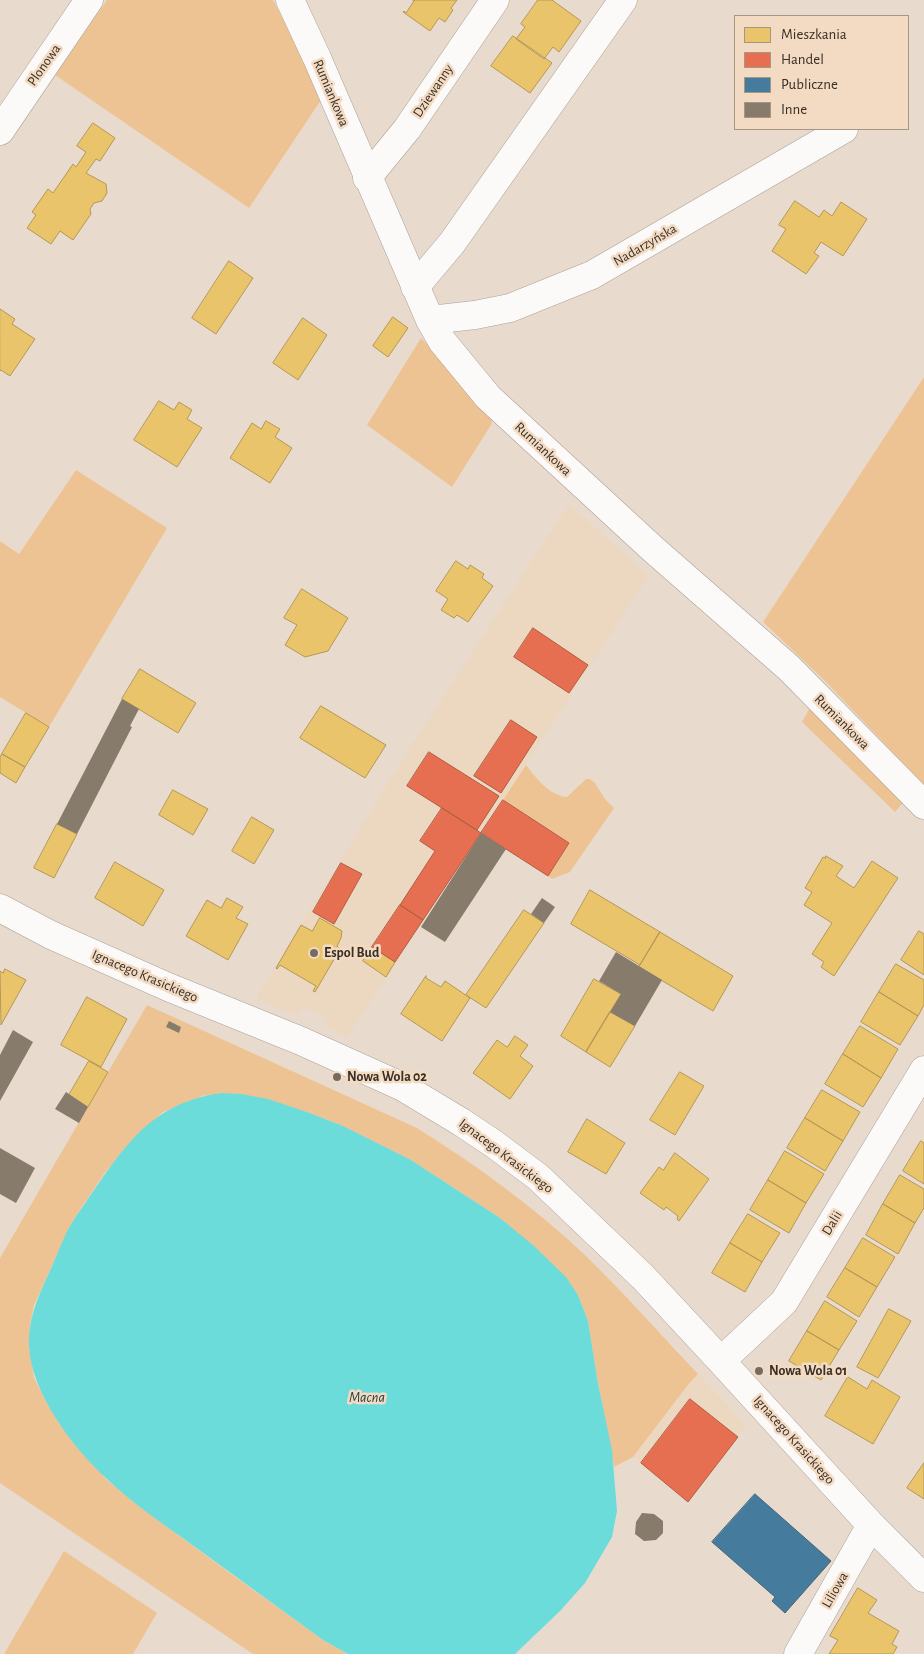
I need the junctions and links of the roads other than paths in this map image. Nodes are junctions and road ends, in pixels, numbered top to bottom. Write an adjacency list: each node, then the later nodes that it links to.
1 (88, 0): 5 (street, Plonowa)
2 (290, 0): 7 (street, Rumiankowa)
3 (495, 0): 7 (street, Dziewanny)
4 (623, 0): 8 (street)
5 (0, 130)
6 (842, 130): 9 (street, Nadarzyńska)
7 (367, 178): 8 (street, Rumiankowa)
8 (415, 287): 9 (street, Rumiankowa)
9 (430, 320): 10 (street, Rumiankowa)
10 (924, 805)
11 (0, 908): 13 (street, Ignacego Krasickiego)
12 (924, 1070): 13 (street, Dalii)
13 (721, 1360): 14 (street, Ignacego Krasickiego)
14 (871, 1524): 15 (street, Ignacego Krasickiego); 16 (street, Liliowa)
15 (924, 1578)
16 (798, 1654)

